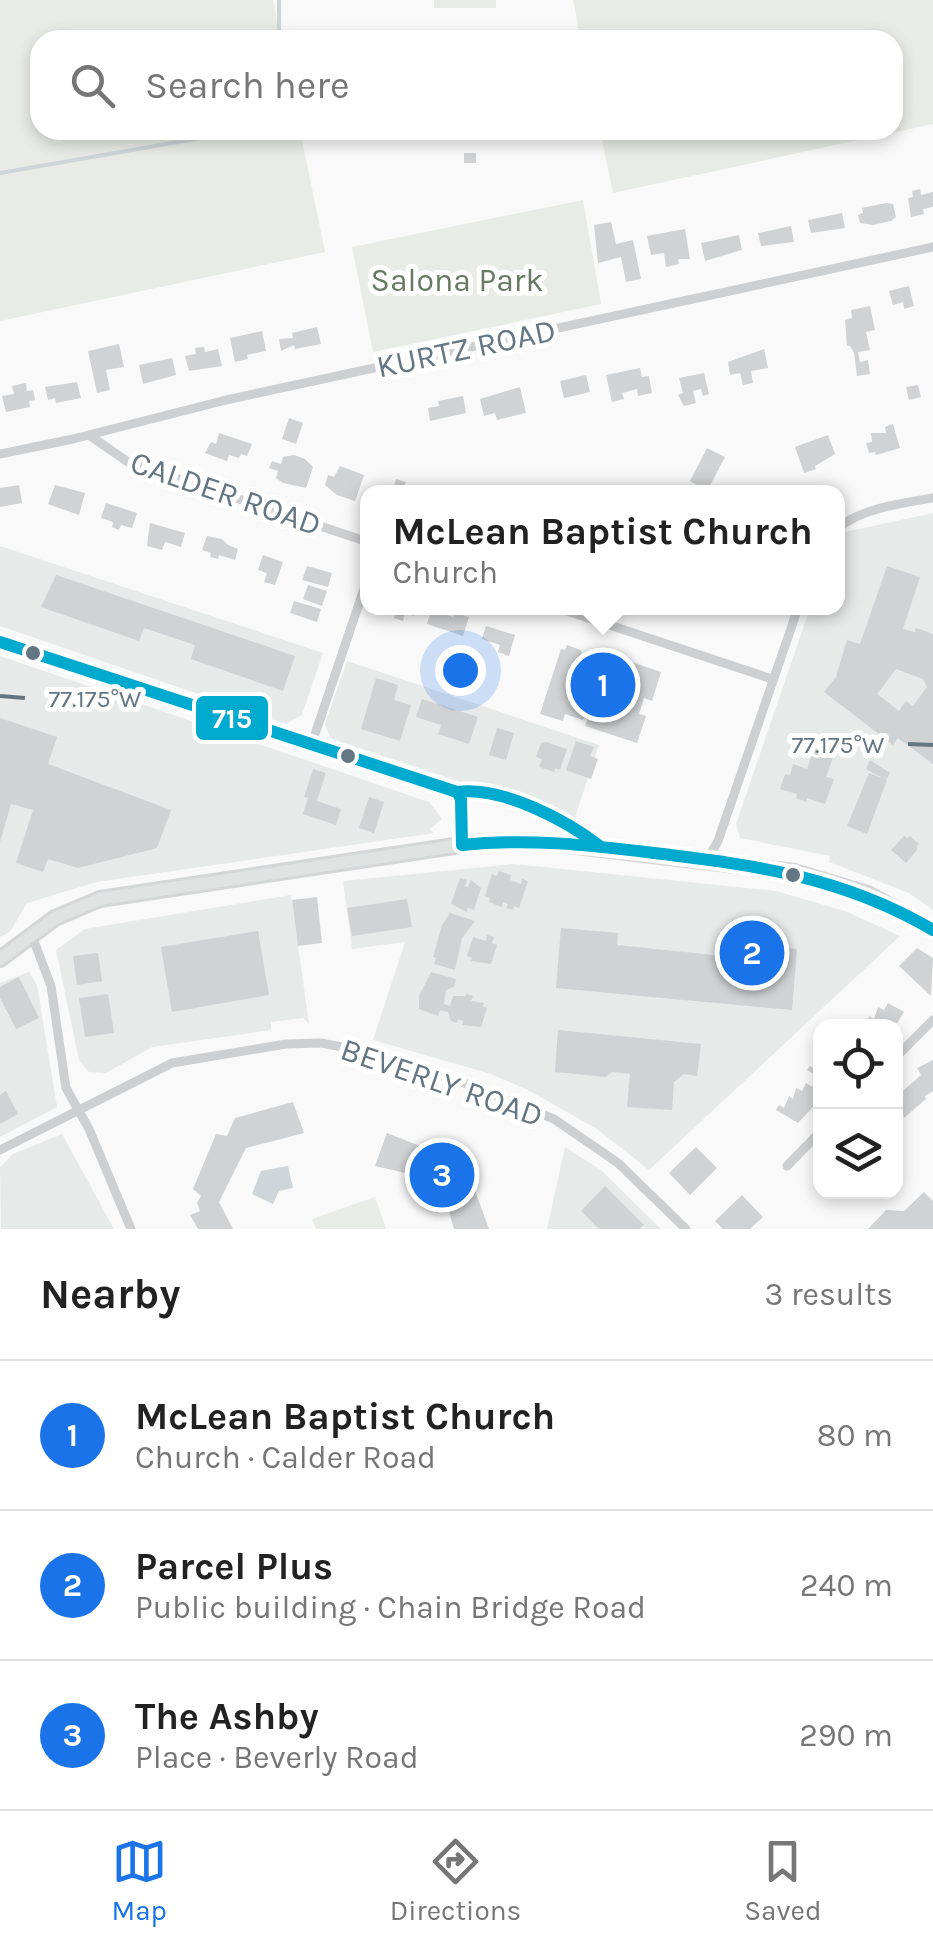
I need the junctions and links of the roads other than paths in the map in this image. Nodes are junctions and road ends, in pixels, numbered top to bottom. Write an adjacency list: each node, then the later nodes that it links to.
1 (933, 247): 2 (street, KURTZ ROAD)
2 (90, 435): 3 (street, KURTZ ROAD); 6 (street, CALDER ROAD)
3 (0, 454)
4 (933, 498): 5 (street)
5 (845, 525)
6 (360, 539)
7 (360, 601): 12 (street)
8 (579, 615): 11 (street)
9 (795, 615): 11 (street)
10 (0, 642): 12 (street)
11 (772, 679): 16 (street)
12 (311, 746): 13 (street)
13 (457, 792): 14 (street); 15 (street)
14 (462, 845): 15 (main road); 18 (main road)
15 (600, 847): 16 (main road)
16 (708, 860): 17 (main road)
17 (933, 930)
18 (32, 936): 19 (main road); 22 (street)
19 (0, 959)
20 (933, 1020): 21 (street)
21 (903, 1051)
22 (78, 1109): 24 (street, BEVERLY ROAD); 26 (street); 27 (street, BEVERLY ROAD)
23 (813, 1139): 25 (street)
24 (0, 1150)
25 (787, 1166)
26 (131, 1229)
27 (686, 1229)

